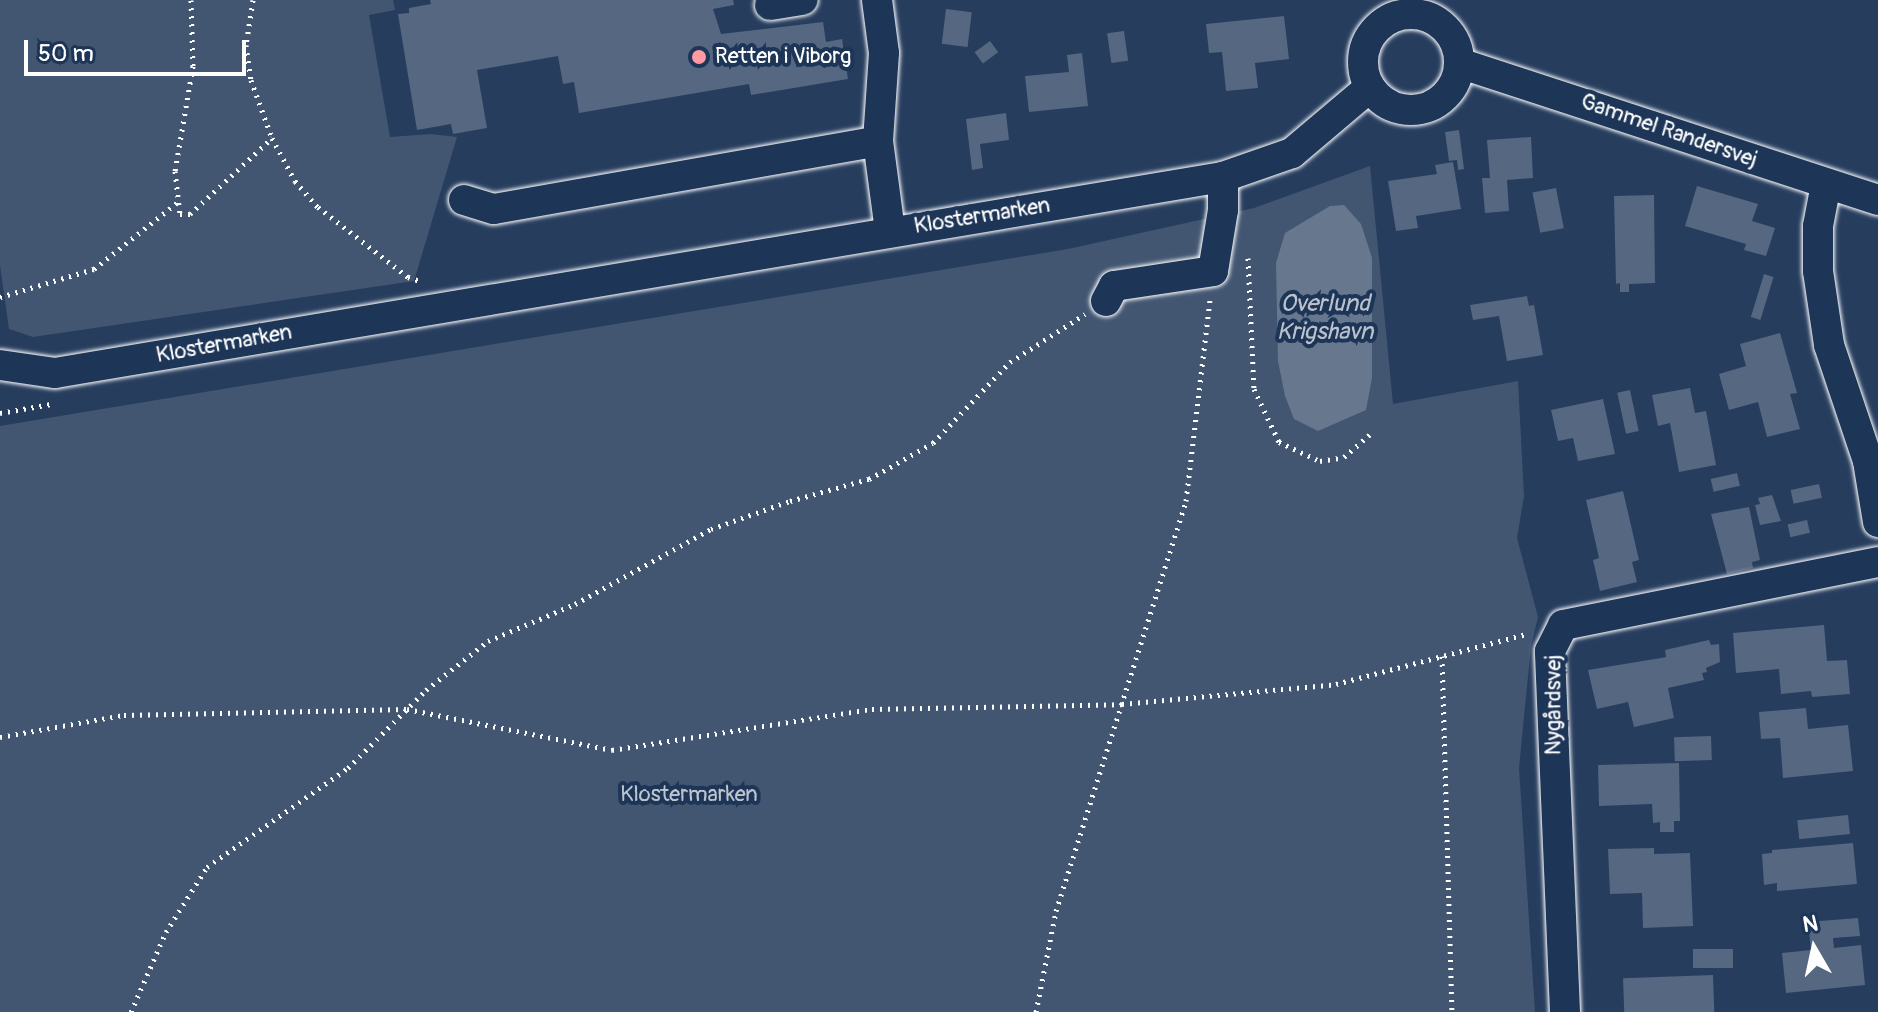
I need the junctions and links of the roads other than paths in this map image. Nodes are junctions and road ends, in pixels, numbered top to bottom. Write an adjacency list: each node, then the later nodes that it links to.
1 (803, 0): 3 (street)
2 (877, 0): 7 (street)
3 (770, 5)
4 (1384, 9): 5 (street); 6 (street)
5 (1459, 63): 6 (street); 9 (street, Gammel Randersvej)
6 (1370, 87): 8 (street, Klostermarken)
7 (878, 141): 10 (street); 12 (street)
8 (1223, 177): 12 (street, Klostermarken); 13 (street)
9 (1826, 184): 11 (street, Gammel Randersvej); 15 (street)
10 (464, 200)
11 (1878, 200)
12 (890, 231): 14 (street, Klostermarken)
13 (1106, 301)
14 (0, 365)
15 (1878, 522)
16 (1878, 562): 17 (street, Nygårdsvej)
17 (1565, 1012)

